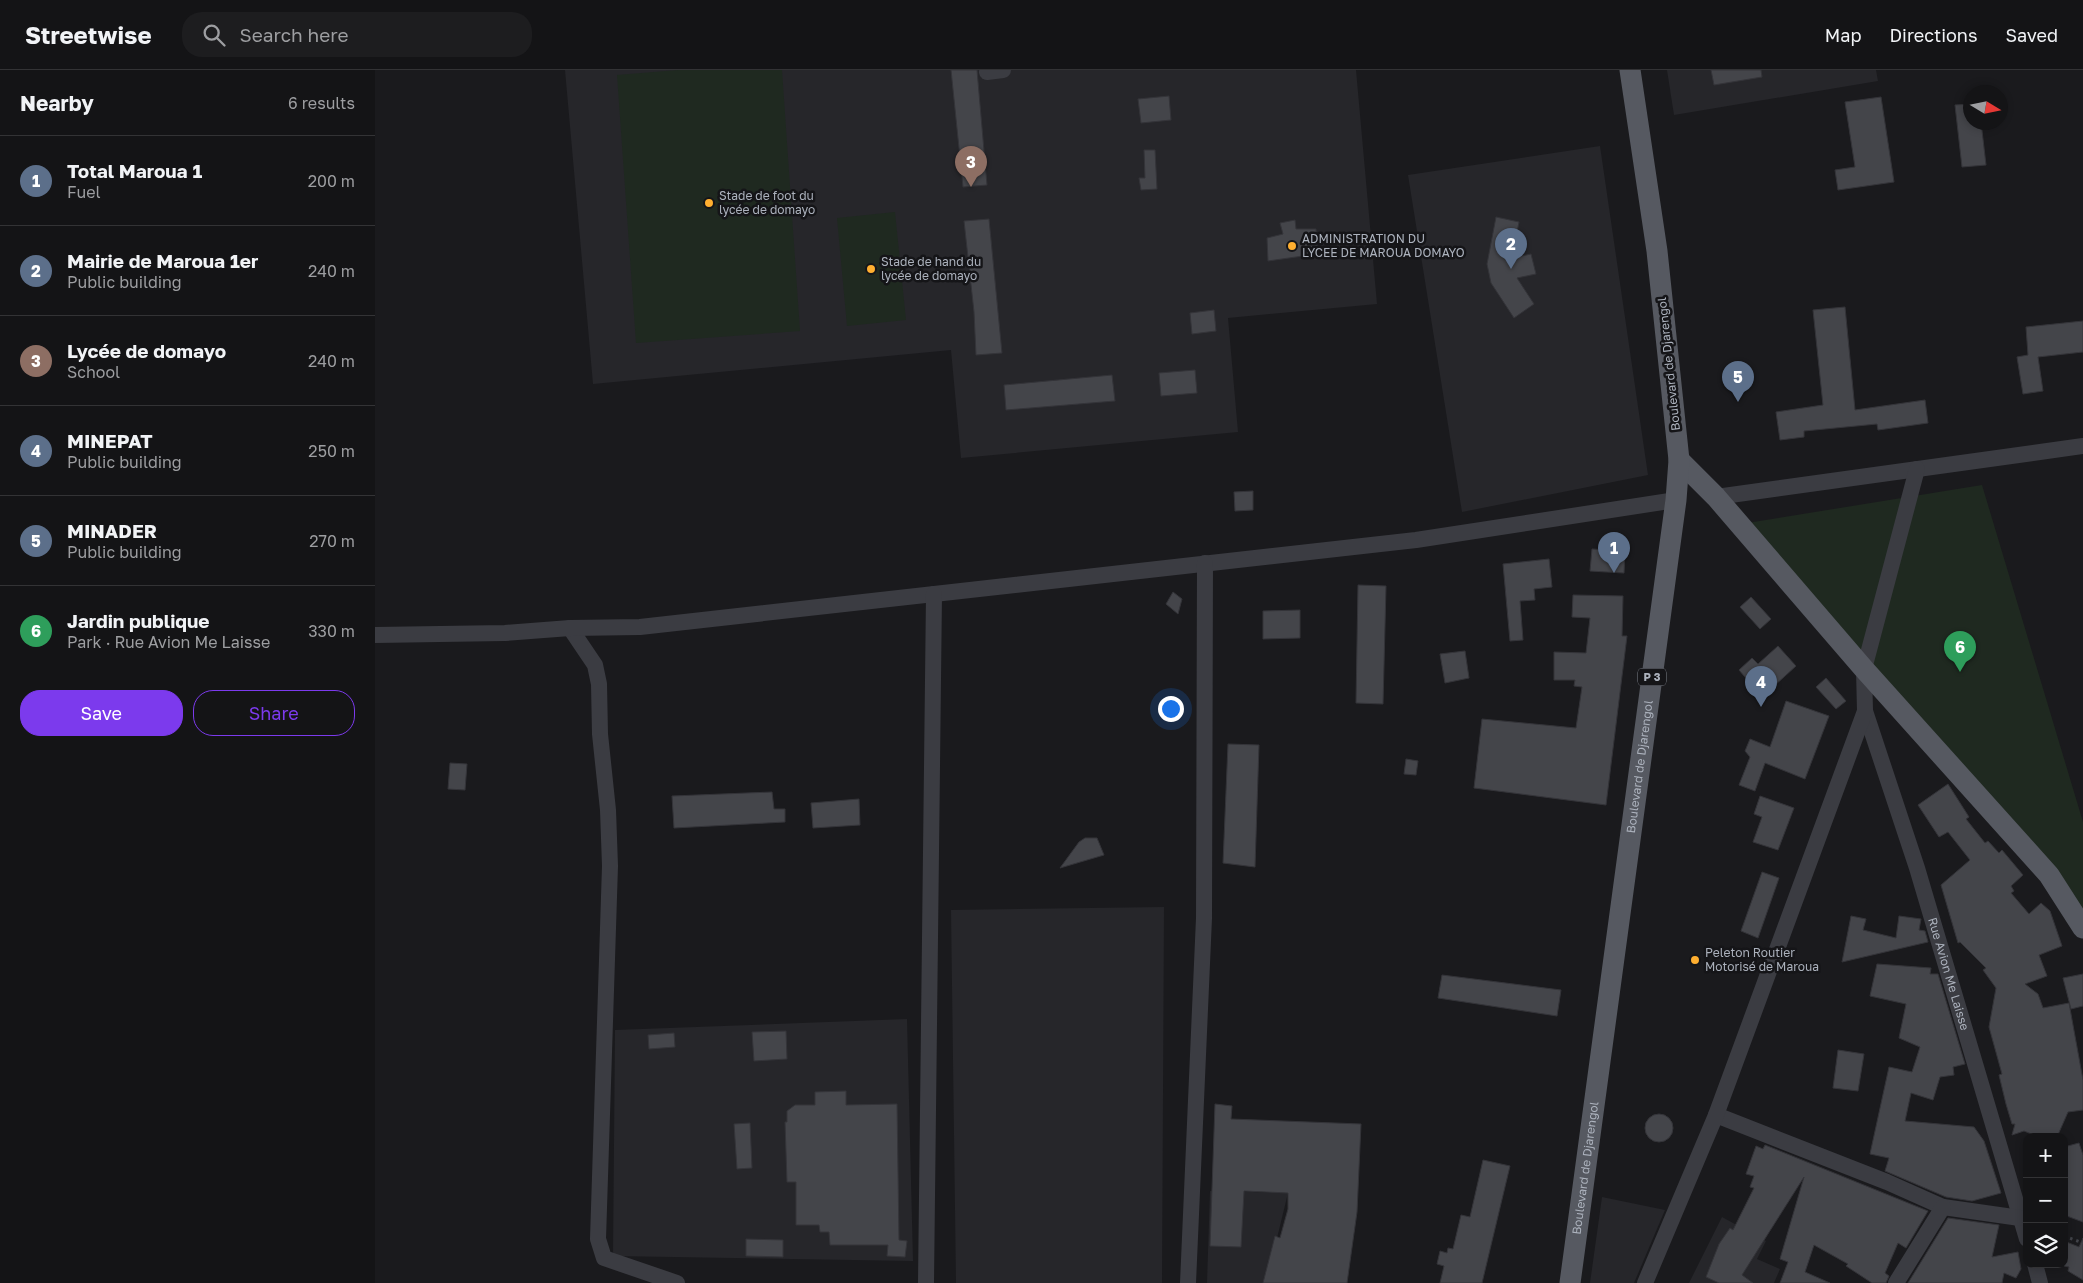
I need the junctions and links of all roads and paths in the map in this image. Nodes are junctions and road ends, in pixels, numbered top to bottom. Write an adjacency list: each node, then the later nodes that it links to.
1 (1630, 70): 3 (main road, Boulevard de Djarengol / P 3)
2 (2083, 446): 4 (street)
3 (1679, 460): 5 (main road); 6 (main road, Boulevard de Djarengol / P 3)
4 (1917, 469): 5 (street); 11 (street)
5 (1716, 497): 11 (main road)
6 (1676, 500): 7 (street); 24 (main road, Boulevard de Djarengol / P 3)
7 (1205, 563): 8 (street); 23 (street)
8 (933, 594): 9 (street); 22 (street)
9 (571, 628): 10 (street); 21 (street)
10 (375, 635)
11 (1864, 669): 12 (street); 13 (main road)
12 (1865, 711): 14 (street); 16 (street, Rue Avion Me Laisse)
13 (2083, 928)
14 (1716, 1115): 15 (street); 25 (street)
15 (1943, 1207): 16 (street); 26 (street)
16 (2020, 1218): 17 (street, Rue Avion Me Laisse)
17 (2023, 1227)
18 (2068, 1237): 19 (path)
19 (2083, 1243)
20 (2036, 1268): 27 (street)
21 (677, 1283)
22 (926, 1283)
23 (1188, 1283)
24 (1570, 1283)
25 (1645, 1283)
26 (1896, 1283)
27 (2041, 1283)

